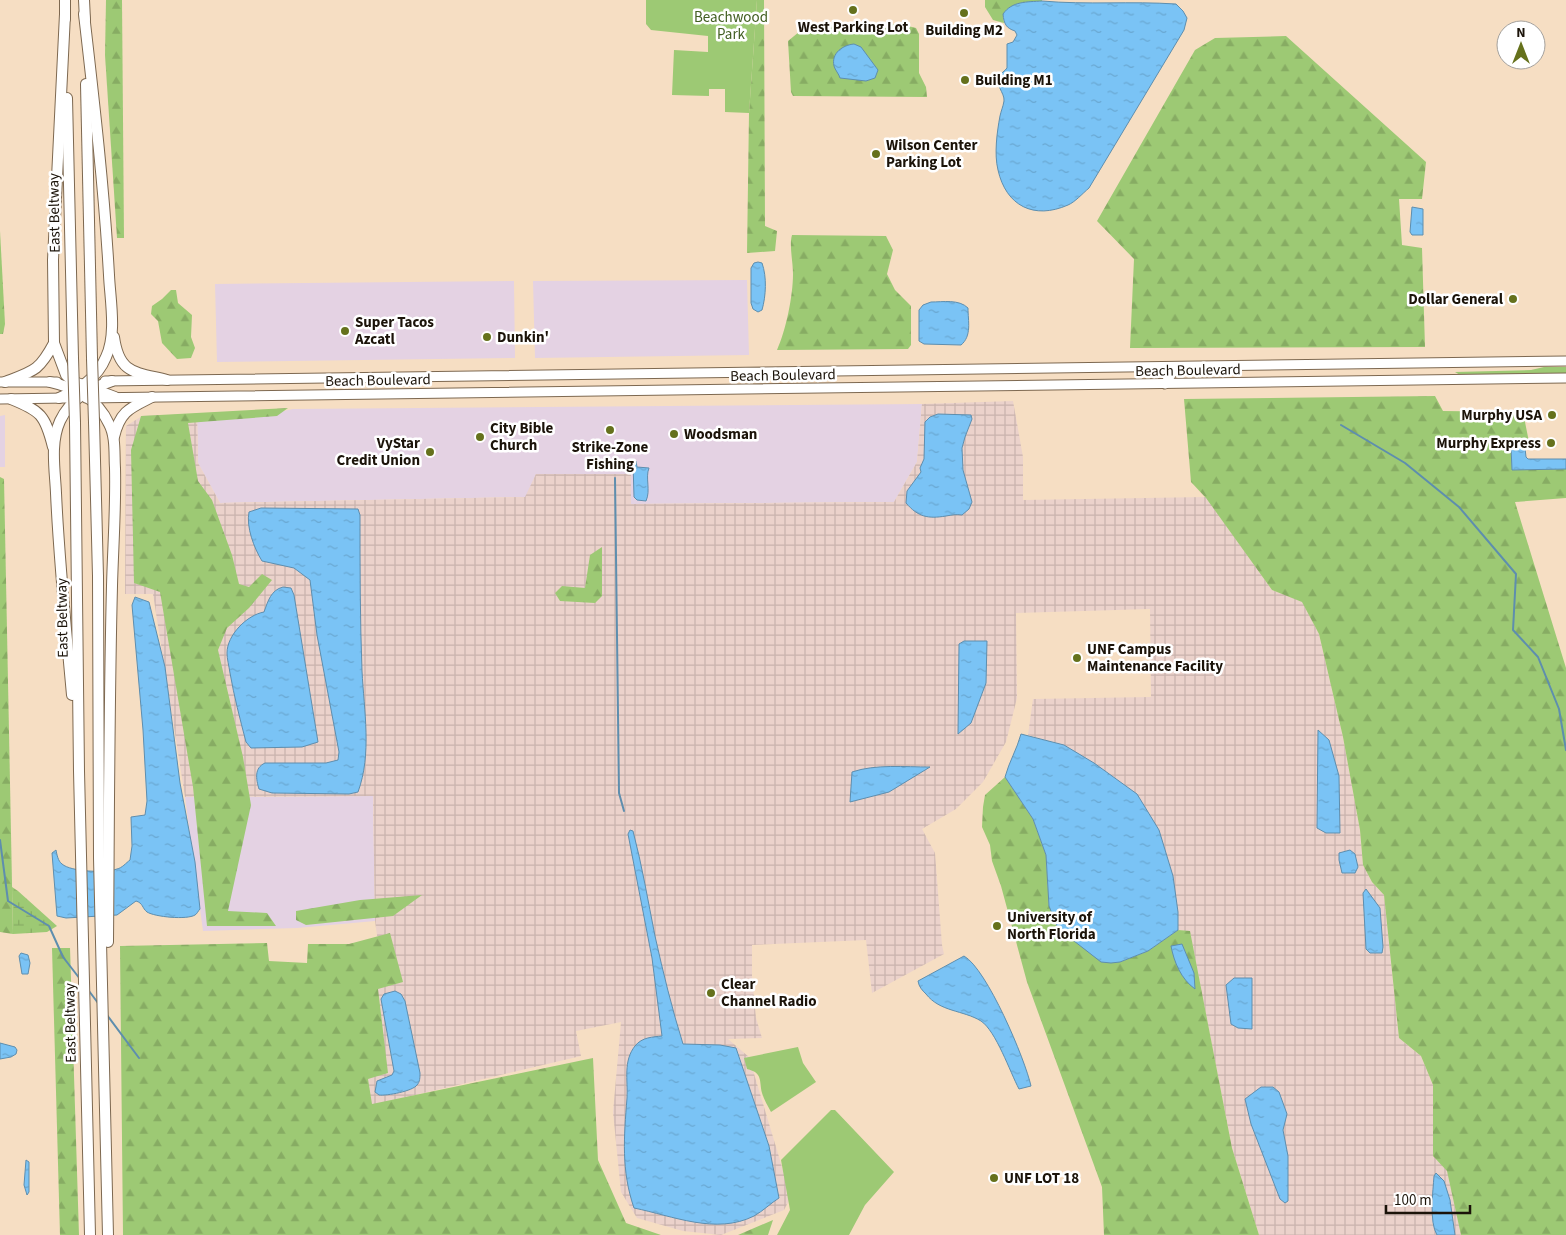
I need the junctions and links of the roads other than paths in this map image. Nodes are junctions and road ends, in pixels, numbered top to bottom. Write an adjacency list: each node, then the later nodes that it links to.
1 (65, 0): 3 (highway, East Beltway)
2 (84, 0): 4 (highway)
3 (65, 14): 6 (highway); 24 (highway, East Beltway, bridge)
4 (84, 14): 5 (highway); 25 (highway, bridge)
5 (112, 323): 11 (highway); 16 (highway)
6 (54, 342): 13 (highway); 16 (highway)
7 (1566, 361): 8 (highway)
8 (1186, 366): 9 (highway); 15 (highway)
9 (1155, 367): 11 (highway); 15 (highway)
10 (1566, 378): 15 (highway, Beach Boulevard)
11 (167, 380): 12 (highway)
12 (112, 381): 16 (highway)
13 (2, 382): 14 (highway)
14 (50, 382): 16 (highway)
15 (1165, 384): 18 (highway, Beach Boulevard)
16 (83, 389): 17 (highway); 19 (highway); 22 (highway); 23 (highway)
17 (115, 397): 18 (highway, Beach Boulevard)
18 (152, 397): 22 (highway)
19 (59, 398): 21 (highway)
20 (0, 399): 21 (highway)
21 (11, 399): 23 (highway)
22 (114, 438): 25 (highway)
23 (54, 451): 24 (highway)
24 (79, 770): 26 (highway, East Beltway)
25 (104, 858): 27 (highway)
26 (90, 1235)
27 (108, 1235)

